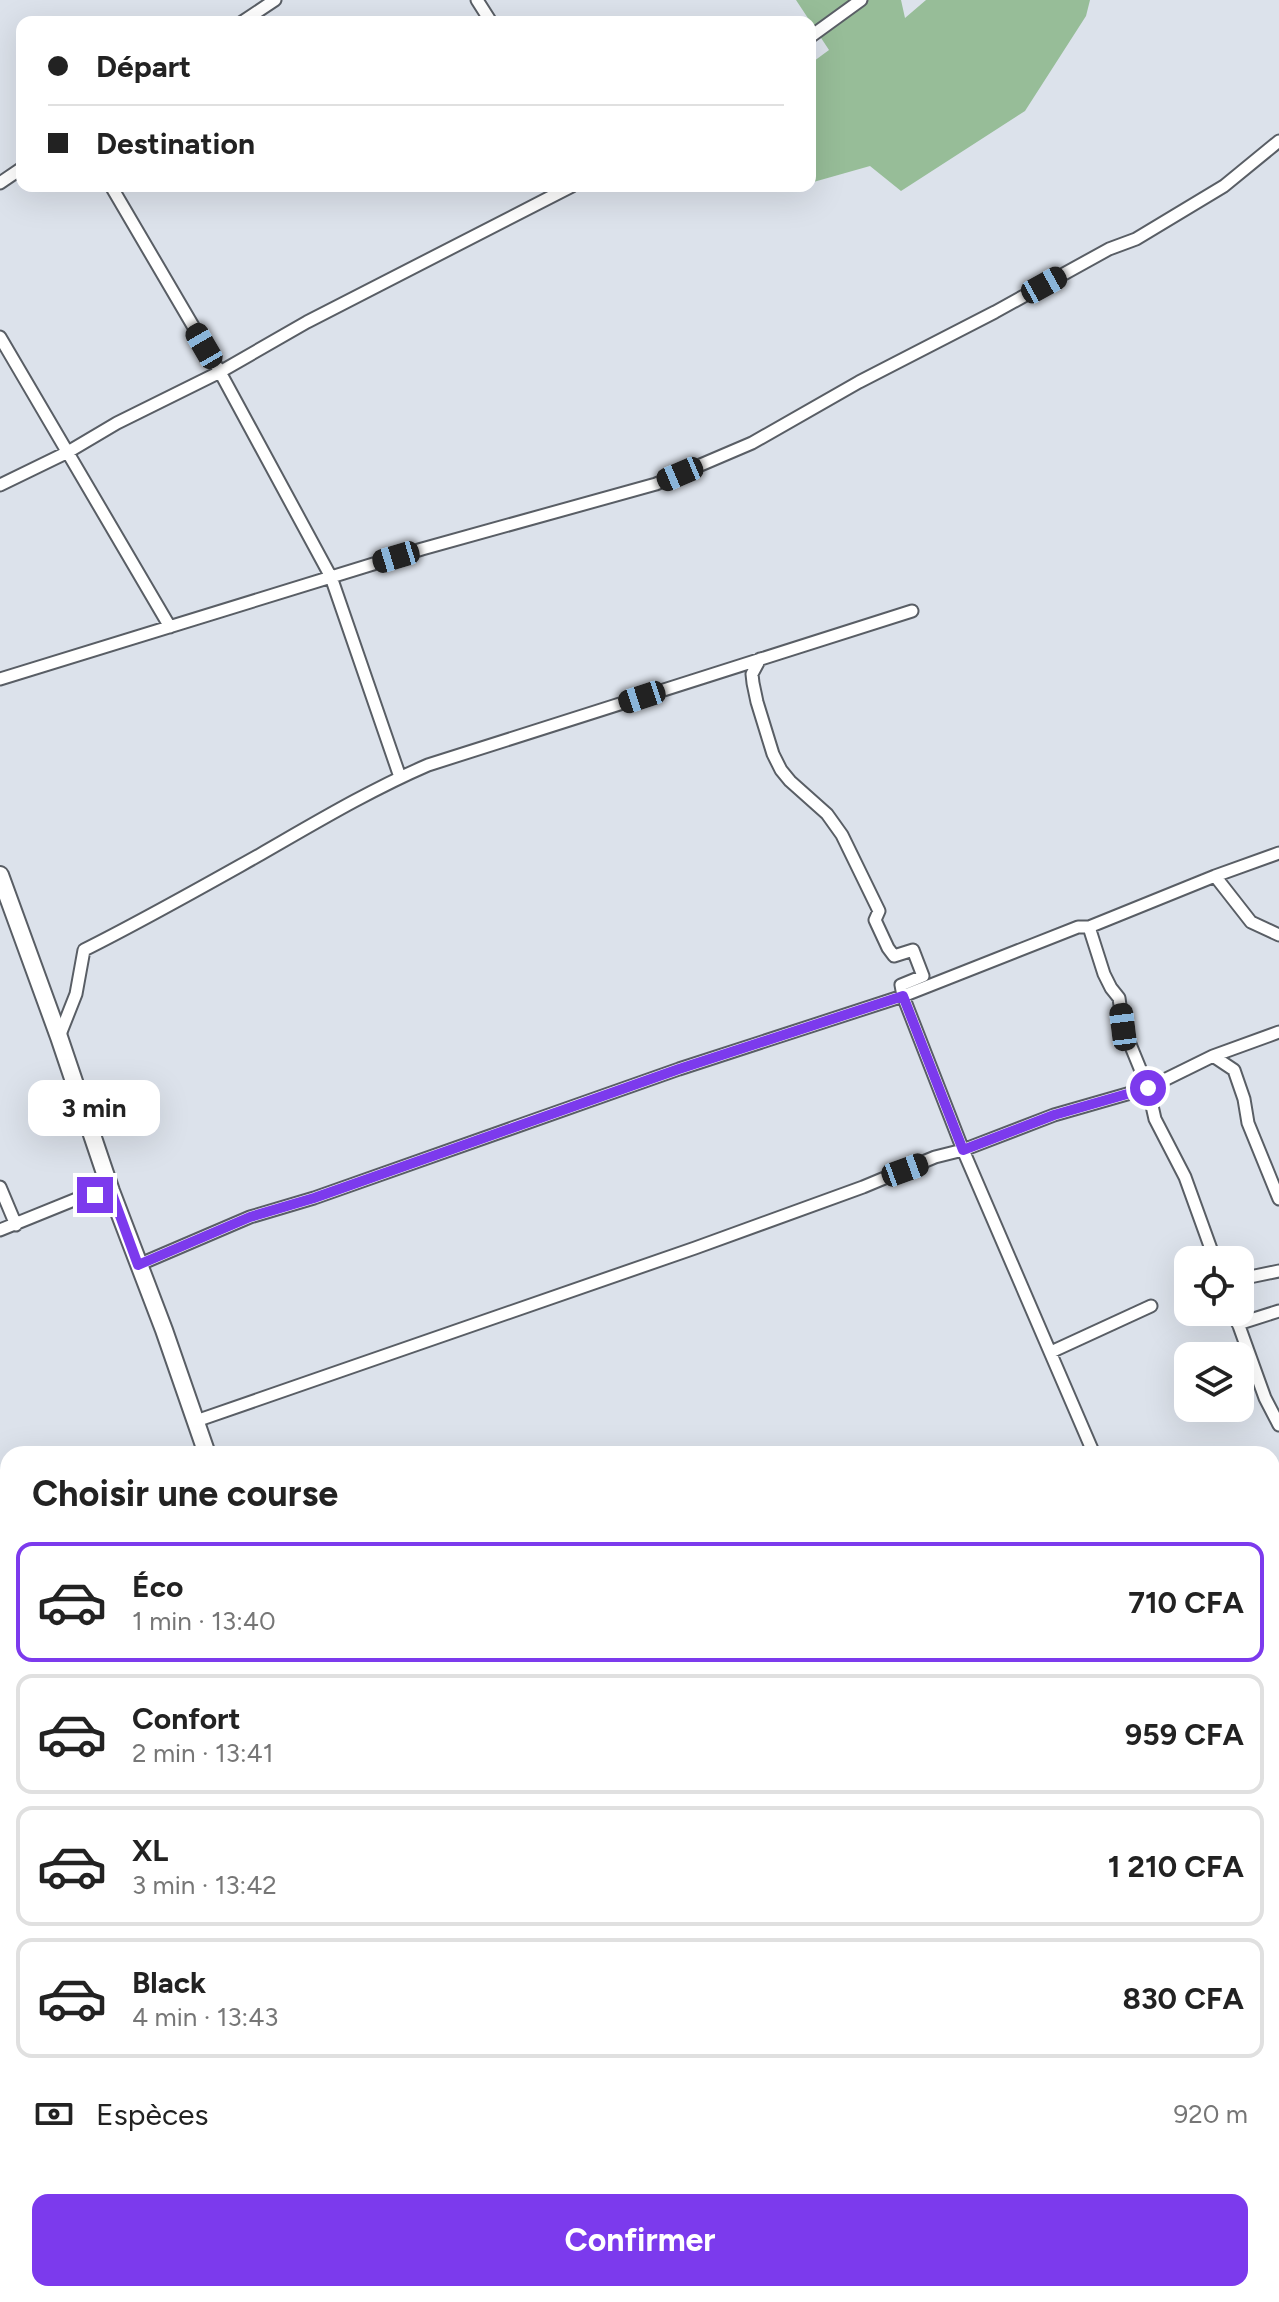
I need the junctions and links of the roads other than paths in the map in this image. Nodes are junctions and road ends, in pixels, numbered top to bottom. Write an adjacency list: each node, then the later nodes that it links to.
1 (275, 0): 3 (street)
2 (861, 0): 4 (street)
3 (251, 16)
4 (816, 33)
5 (1279, 141): 12 (street)
6 (115, 192): 9 (street)
7 (560, 192): 9 (street)
8 (0, 337): 10 (street)
9 (220, 372): 10 (street); 12 (street)
10 (68, 452): 11 (street); 14 (street)
11 (0, 485)
12 (331, 577): 14 (street); 17 (street)
13 (912, 611): 15 (street)
14 (170, 627): 16 (street)
15 (760, 659): 17 (street); 23 (street)
16 (0, 679)
17 (400, 777): 25 (street)
18 (1279, 853): 20 (street)
19 (0, 875): 25 (street)
20 (1215, 876): 21 (street); 22 (street)
21 (1089, 927): 23 (street); 27 (street)
22 (1279, 935)
23 (903, 996): 28 (street); 35 (street)
24 (1279, 1032): 26 (street)
25 (59, 1037): 30 (street)
26 (1213, 1056): 27 (street); 31 (street)
27 (1148, 1088): 28 (street); 34 (street)
28 (963, 1150): 42 (street); 43 (street)
29 (0, 1187): 32 (street)
30 (111, 1191): 32 (street); 35 (street)
31 (1279, 1199)
32 (16, 1225): 33 (street)
33 (0, 1230)
34 (1210, 1246)
35 (138, 1265): 43 (street)
36 (1279, 1271): 37 (street)
37 (1254, 1276)
38 (1151, 1306): 42 (street)
39 (1279, 1311): 40 (street)
40 (1254, 1315)
41 (1239, 1326): 44 (street)
42 (1051, 1352): 46 (street)
43 (196, 1421): 45 (street)
44 (1279, 1425)
45 (204, 1446)
46 (1091, 1446)

